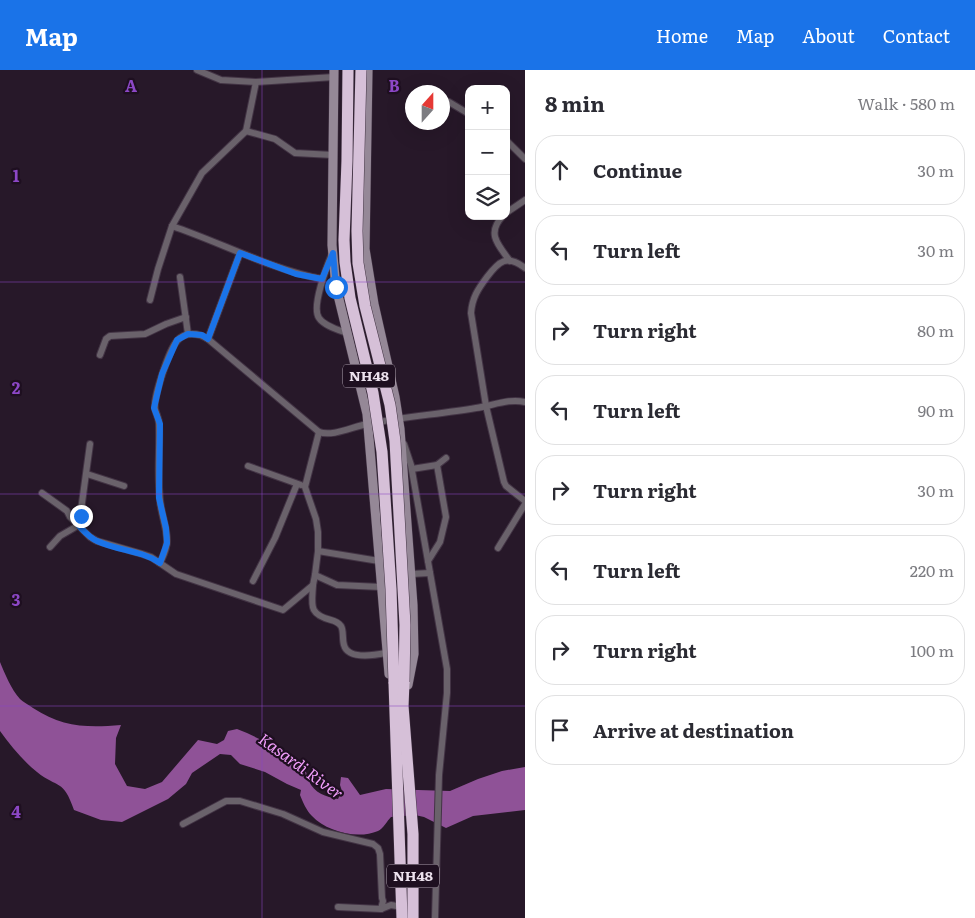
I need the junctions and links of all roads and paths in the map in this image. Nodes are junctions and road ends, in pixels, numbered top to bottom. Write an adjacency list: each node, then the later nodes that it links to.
1 (197, 70): 6 (street)
2 (348, 70): 60 (highway, NH48, bridge)
3 (361, 70): 60 (highway, NH48, bridge)
4 (368, 70): 31 (main road)
5 (334, 74): 6 (street); 11 (main road)
6 (256, 82): 9 (street)
7 (450, 103): 8 (street)
8 (465, 112)
9 (246, 131): 11 (street); 16 (street)
10 (510, 144): 12 (street)
11 (333, 155): 18 (main road)
12 (525, 159)
13 (525, 200): 14 (street)
14 (510, 210)
15 (499, 220): 19 (street)
16 (172, 226): 17 (street); 23 (street)
17 (240, 253): 22 (street); 27 (street)
18 (333, 253): 22 (street); 25 (main road)
19 (510, 261): 20 (street); 30 (street)
20 (525, 268)
21 (180, 277): 24 (street)
22 (322, 279): 25 (street)
23 (150, 300)
24 (186, 317): 26 (street); 28 (street)
25 (347, 333): 32 (main road)
26 (188, 334): 27 (street); 52 (street)
27 (208, 339): 33 (street)
28 (100, 355)
29 (525, 402): 30 (street)
30 (486, 406): 31 (street); 45 (street)
31 (399, 420): 32 (street); 34 (main road)
32 (368, 424): 33 (street); 50 (main road)
33 (319, 432): 43 (street)
34 (400, 435): 39 (street); 54 (main road)
35 (90, 444): 40 (street)
36 (446, 458): 37 (street)
37 (437, 465): 39 (street); 51 (street)
38 (248, 466): 41 (street)
39 (412, 469): 51 (street)
40 (87, 474): 42 (street); 46 (street)
41 (297, 484): 43 (street); 56 (street)
42 (124, 486)
43 (305, 487): 49 (street)
44 (42, 493): 46 (street)
45 (525, 503): 48 (street)
46 (79, 526): 47 (street); 52 (street)
47 (50, 547)
48 (498, 548)
49 (318, 551): 50 (street); 55 (street)
50 (379, 561): 58 (main road)
51 (428, 562): 53 (street)
52 (160, 563): 57 (street)
53 (430, 573): 54 (street); 68 (street)
54 (411, 574): 61 (main road)
55 (315, 575): 57 (street); 58 (street)
56 (253, 581)
57 (313, 585): 59 (street)
58 (381, 587): 59 (main road)
59 (386, 653): 61 (main road)
60 (399, 682): 61 (highway, NH48)
61 (399, 706): 62 (highway, NH48)
62 (402, 766): 66 (highway, NH48); 67 (highway, NH48)
63 (183, 824): 65 (street)
64 (338, 907): 65 (street)
65 (381, 909): 66 (street)
66 (402, 912)
67 (414, 918)
68 (435, 918)

